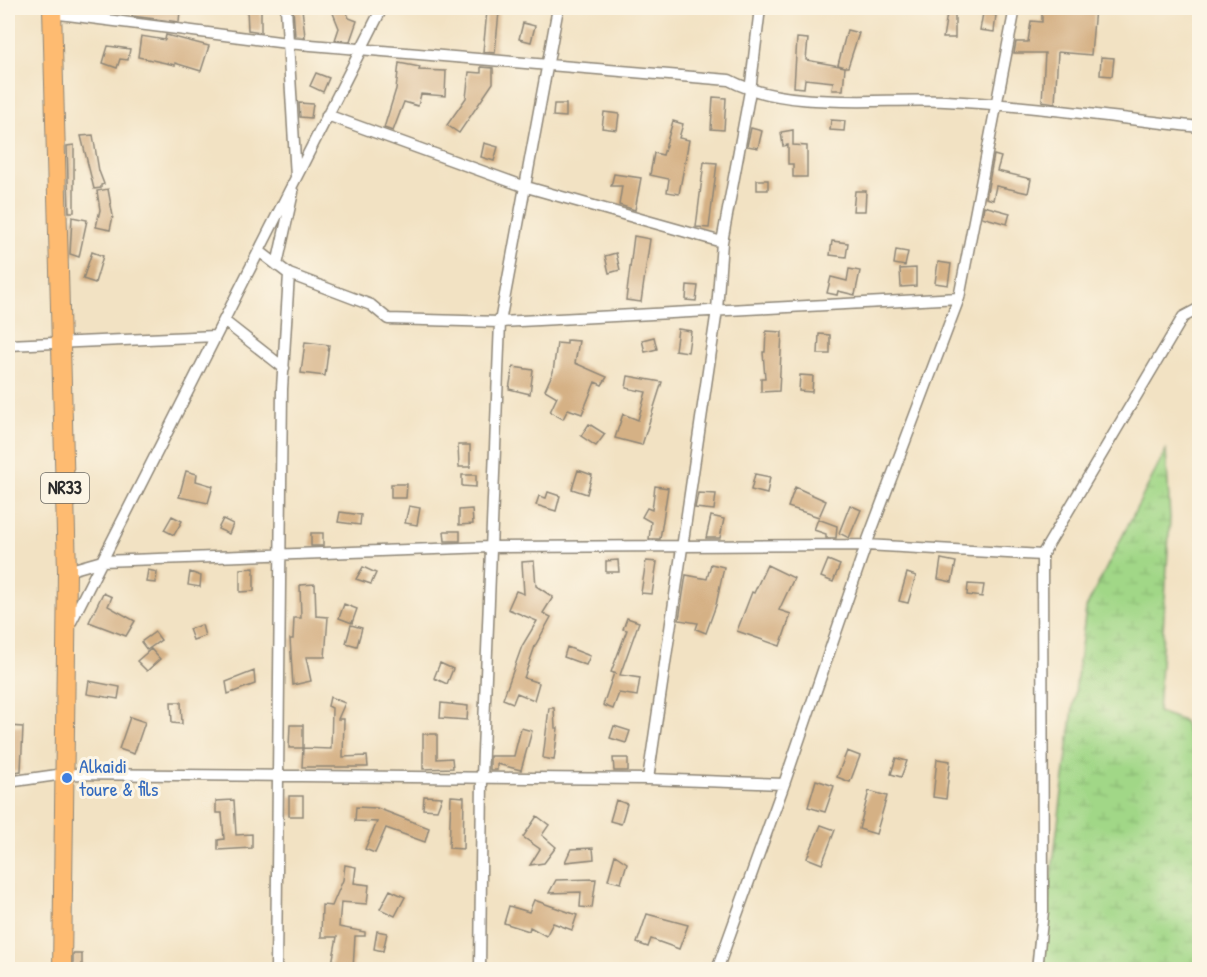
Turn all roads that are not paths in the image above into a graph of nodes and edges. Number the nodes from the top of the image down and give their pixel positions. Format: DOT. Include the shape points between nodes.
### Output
graph roads {
  1 [pos="286,8"];
  2 [pos="382,8"];
  3 [pos="558,8"];
  4 [pos="760,8"];
  5 [pos="1015,8"];
  6 [pos="52,10"];
  7 [pos="287,44"];
  8 [pos="360,50"];
  9 [pos="549,65"];
  10 [pos="750,91"];
  11 [pos="997,105"];
  12 [pos="327,115"];
  13 [pos="1200,127"];
  14 [pos="296,177"];
  15 [pos="523,186"];
  16 [pos="722,242"];
  17 [pos="259,251"];
  18 [pos="277,265"];
  19 [pos="289,274"];
  20 [pos="959,298"];
  21 [pos="1200,308"];
  22 [pos="717,310"];
  23 [pos="224,321"];
  24 [pos="500,322"];
  25 [pos="216,336"];
  26 [pos="61,342"];
  27 [pos="8,345"];
  28 [pos="284,368"];
  29 [pos="866,545"];
  30 [pos="491,547"];
  31 [pos="682,547"];
  32 [pos="281,554"];
  33 [pos="1042,555"];
  34 [pos="102,561"];
  35 [pos="67,571"];
  36 [pos="66,632"];
  37 [pos="64,774"];
  38 [pos="278,776"];
  39 [pos="482,777"];
  40 [pos="648,779"];
  41 [pos="8,782"];
  42 [pos="784,784"];
  43 [pos="62,969"];
  44 [pos="276,969"];
  45 [pos="480,969"];
  46 [pos="717,969"];
  47 [pos="1037,969"];
  1 -- 7 [label="street"];
  2 -- 8 [label="street"];
  3 -- 9 [label="street"];
  4 -- 10 [label="street"];
  5 -- 11 [label="street"];
  6 -- 7 [label="street"];
  6 -- 26 [label="main road, NR33"];
  7 -- 8 [label="street"];
  7 -- 14 [label="street"];
  8 -- 9 [label="street"];
  8 -- 12 [label="street"];
  9 -- 10 [label="street" via="729,80"];
  9 -- 15 [label="street"];
  10 -- 11 [label="street" via="841,102"];
  10 -- 16 [label="street"];
  11 -- 13 [label="street"];
  11 -- 20 [label="street"];
  12 -- 14 [label="street"];
  12 -- 15 [label="street"];
  14 -- 17 [label="street"];
  14 -- 18 [label="street"];
  15 -- 16 [label="street"];
  15 -- 24 [label="street"];
  16 -- 22 [label="street"];
  17 -- 18 [label="street"];
  17 -- 23 [label="street"];
  18 -- 19 [label="street"];
  19 -- 24 [label="street" via="371,305 388,319"];
  19 -- 28 [label="street"];
  20 -- 22 [label="street"];
  20 -- 29 [label="street"];
  21 -- 33 [label="street" via="1183,317"];
  22 -- 24 [label="street"];
  22 -- 31 [label="street"];
  23 -- 25 [label="street"];
  23 -- 28 [label="street"];
  24 -- 30 [label="street"];
  25 -- 26 [label="street"];
  25 -- 34 [label="street"];
  26 -- 27 [label="street"];
  26 -- 35 [label="main road, NR33"];
  28 -- 32 [label="street"];
  29 -- 31 [label="street"];
  29 -- 33 [label="street"];
  29 -- 42 [label="street"];
  30 -- 31 [label="street"];
  30 -- 32 [label="street"];
  30 -- 39 [label="street"];
  31 -- 40 [label="street"];
  32 -- 34 [label="street"];
  32 -- 38 [label="street"];
  33 -- 47 [label="street" via="1043,911"];
  34 -- 35 [label="street"];
  34 -- 36 [label="street"];
  35 -- 36 [label="main road, NR33"];
  36 -- 37 [label="main road, NR33"];
  37 -- 38 [label="street"];
  37 -- 41 [label="street"];
  37 -- 43 [label="main road, NR33"];
  38 -- 39 [label="street"];
  38 -- 44 [label="street"];
  39 -- 40 [label="street"];
  39 -- 45 [label="street"];
  40 -- 42 [label="street"];
  42 -- 46 [label="street"];
}
